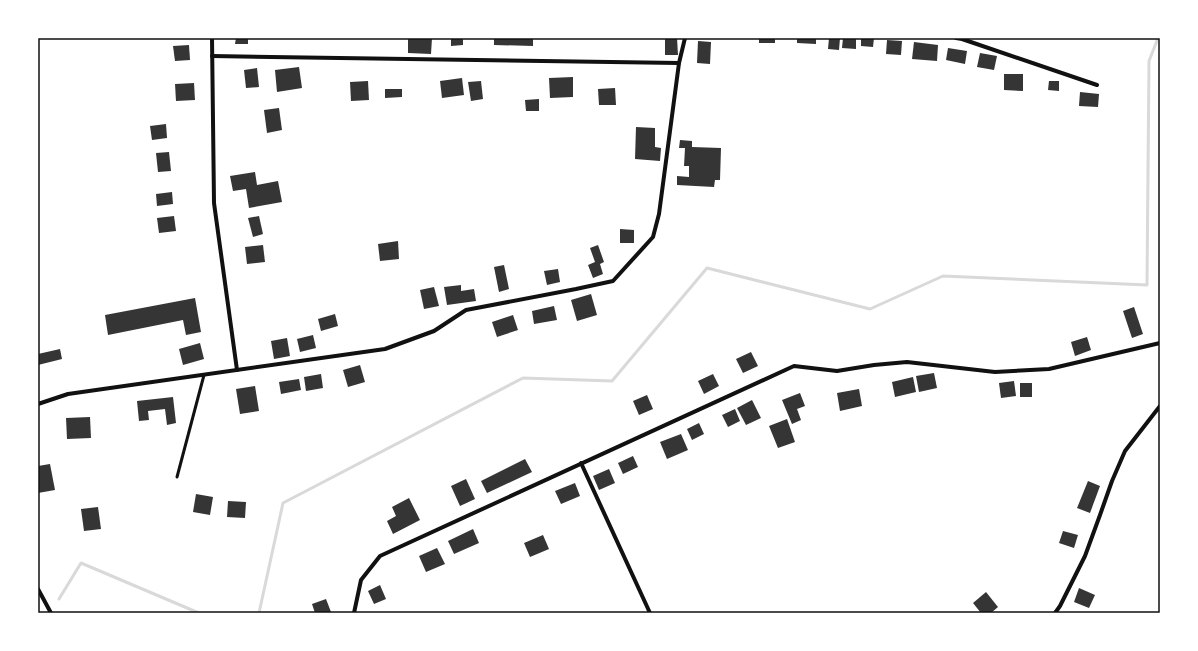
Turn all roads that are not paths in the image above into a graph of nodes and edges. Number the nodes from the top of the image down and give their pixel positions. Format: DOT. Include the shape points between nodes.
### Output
graph roads {
  1 [pos="212,38"];
  2 [pos="685,38"];
  3 [pos="956,38"];
  4 [pos="212,56"];
  5 [pos="679,63"];
  6 [pos="1097,85"];
  7 [pos="1160,343"];
  8 [pos="237,370"];
  9 [pos="204,375"];
  10 [pos="38,404"];
  11 [pos="1160,406"];
  12 [pos="581,463"];
  13 [pos="177,477"];
  14 [pos="38,589"];
  15 [pos="51,613"];
  16 [pos="354,613"];
  17 [pos="650,613"];
  18 [pos="1055,613"];
  1 -- 4 [label="street"];
  2 -- 5 [label="street"];
  3 -- 6 [label="street"];
  4 -- 5 [label="street"];
  4 -- 8 [label="street" via="214,203"];
  5 -- 8 [label="street" via="659,214 652,237 613,281 466,310 434,331 385,349"];
  7 -- 12 [label="street" via="1049,369 995,372 907,362 837,371 794,366"];
  8 -- 9 [label="street"];
  9 -- 10 [label="street" via="68,394"];
  9 -- 13 [label="lane"];
  11 -- 18 [label="street" via="1125,451 1085,556"];
  12 -- 16 [label="street" via="380,556 361,580"];
  12 -- 17 [label="street"];
  14 -- 15 [label="street"];
}
